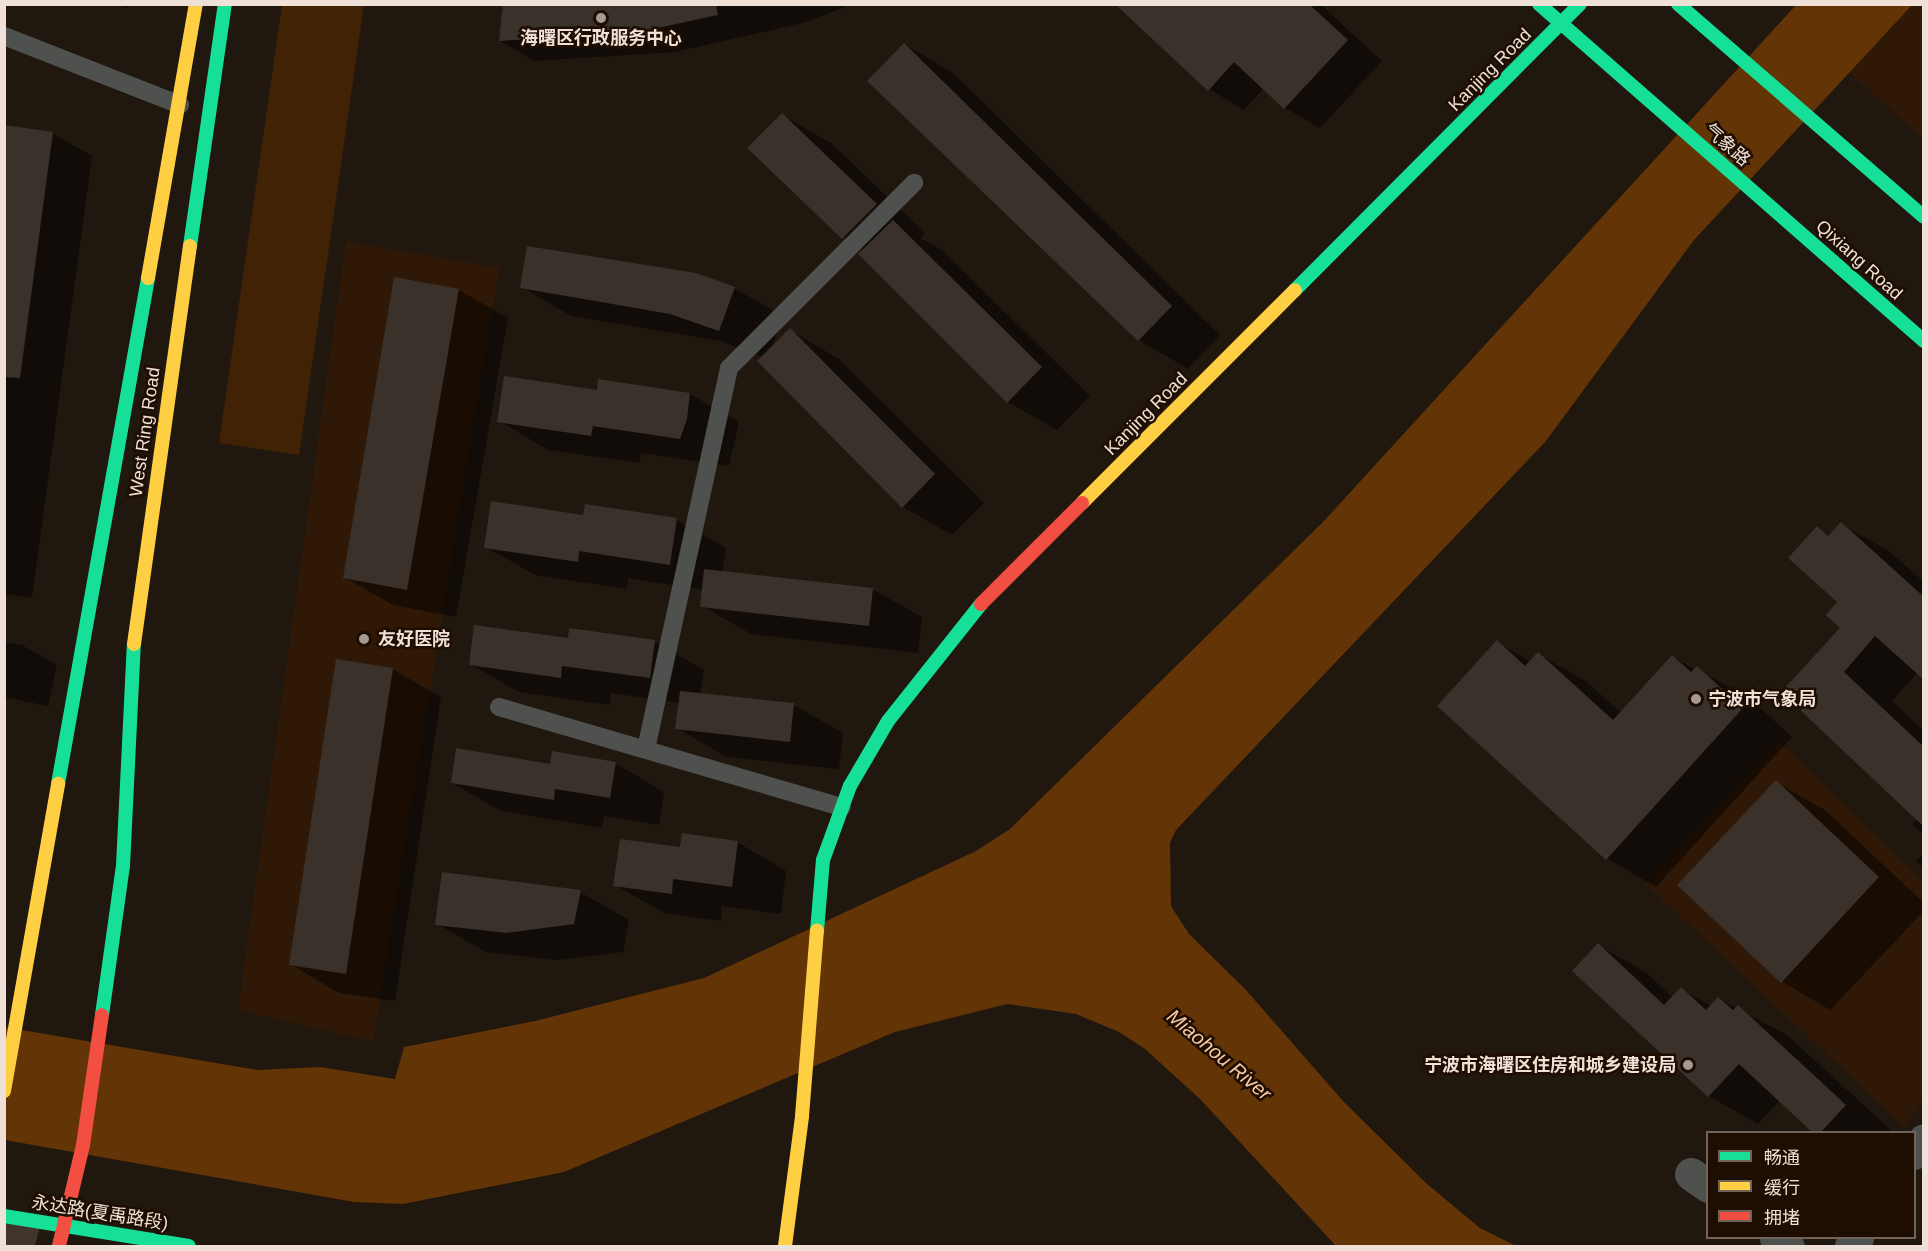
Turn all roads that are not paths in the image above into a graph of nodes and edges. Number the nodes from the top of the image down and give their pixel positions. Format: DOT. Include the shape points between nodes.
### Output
graph roads {
  1 [pos="196,4"];
  2 [pos="225,4"];
  3 [pos="1539,4"];
  4 [pos="1580,4"];
  5 [pos="1678,4"];
  6 [pos="1561,24"];
  7 [pos="4,36"];
  8 [pos="180,105"];
  9 [pos="914,183"];
  10 [pos="1923,217"];
  11 [pos="1797,229"];
  12 [pos="1923,341"];
  13 [pos="499,707"];
  14 [pos="646,749"];
  15 [pos="843,807"];
  16 [pos="4,1091"];
  17 [pos="4,1216"];
  18 [pos="63,1223"];
  19 [pos="59,1246"];
  20 [pos="189,1246"];
  21 [pos="785,1246"];
  1 -- 8 [label="main road, West Ring Road"];
  2 -- 18 [label="main road, West Ring Road" via="134,636 123,866 83,1145"];
  3 -- 6 [label="main road"];
  4 -- 6 [label="main road, Kanjing Road"];
  5 -- 10 [label="main road"];
  6 -- 11 [label="main road, 气象路"];
  6 -- 15 [label="main road, Kanjing Road" via="982,603 888,721"];
  7 -- 8 [label="lane"];
  8 -- 16 [label="main road, West Ring Road"];
  9 -- 14 [label="lane" via="729,368"];
  11 -- 12 [label="main road, Qixiang Road"];
  13 -- 14 [label="lane"];
  14 -- 15 [label="lane"];
  15 -- 21 [label="main road, Kanjing Road" via="823,860 802,1116"];
  17 -- 18 [label="main road, 永达路(夏禹路段)"];
  18 -- 19 [label="main road"];
  18 -- 20 [label="main road, 永达路(夏禹路段)"];
}
